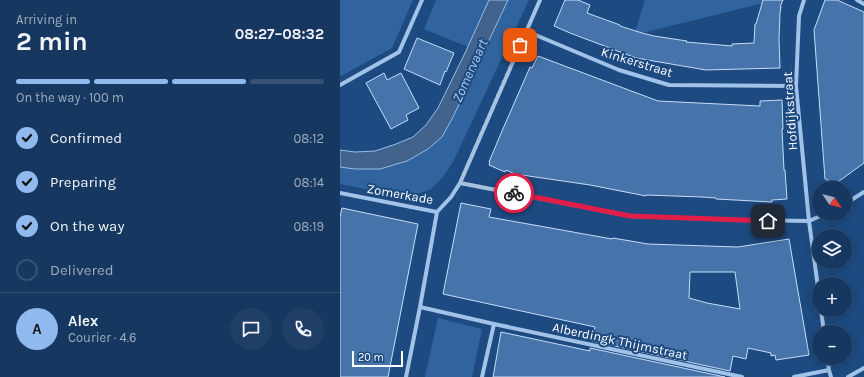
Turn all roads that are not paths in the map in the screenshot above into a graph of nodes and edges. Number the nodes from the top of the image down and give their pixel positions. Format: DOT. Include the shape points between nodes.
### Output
graph roads {
  1 [pos="422,0"];
  2 [pos="540,0"];
  3 [pos="804,0"];
  4 [pos="857,0"];
  5 [pos="864,4"];
  6 [pos="526,31"];
  7 [pos="340,85"];
  8 [pos="796,86"];
  9 [pos="460,183"];
  10 [pos="864,192"];
  11 [pos="340,193"];
  12 [pos="852,200"];
  13 [pos="437,212"];
  14 [pos="810,221"];
  15 [pos="817,277"];
  16 [pos="420,307"];
  17 [pos="494,324"];
  18 [pos="828,365"];
  19 [pos="864,368"];
  20 [pos="829,370"];
  21 [pos="406,377"];
  22 [pos="482,377"];
  23 [pos="742,377"];
  24 [pos="794,377"];
  25 [pos="831,377"];
  26 [pos="848,377"];
  1 -- 7 [label="street" via="400,52"];
  2 -- 6 [label="street, Zomerkade"];
  3 -- 8 [label="street, Hofdijkstraat" via="799,16"];
  4 -- 5 [label="street"];
  6 -- 8 [label="street, Kinkerstraat" via="619,70 669,85"];
  6 -- 9 [label="street, Zomerkade"];
  8 -- 14 [label="street, Hofdijkstraat"];
  9 -- 13 [label="street, Zomerkade"];
  9 -- 14 [label="street" via="630,216"];
  10 -- 12 [label="street"];
  11 -- 13 [label="street, Zomerkade"];
  13 -- 16 [label="street"];
  14 -- 15 [label="street, Hofdijkstraat"];
  16 -- 17 [label="street, Alberdingk Thijmstraat"];
  16 -- 21 [label="street"];
  17 -- 22 [label="street"];
  17 -- 23 [label="street, Alberdingk Thijmstraat"];
  18 -- 20 [label="street"];
  19 -- 26 [label="street"];
  20 -- 24 [label="street"];
  20 -- 25 [label="street"];
}
